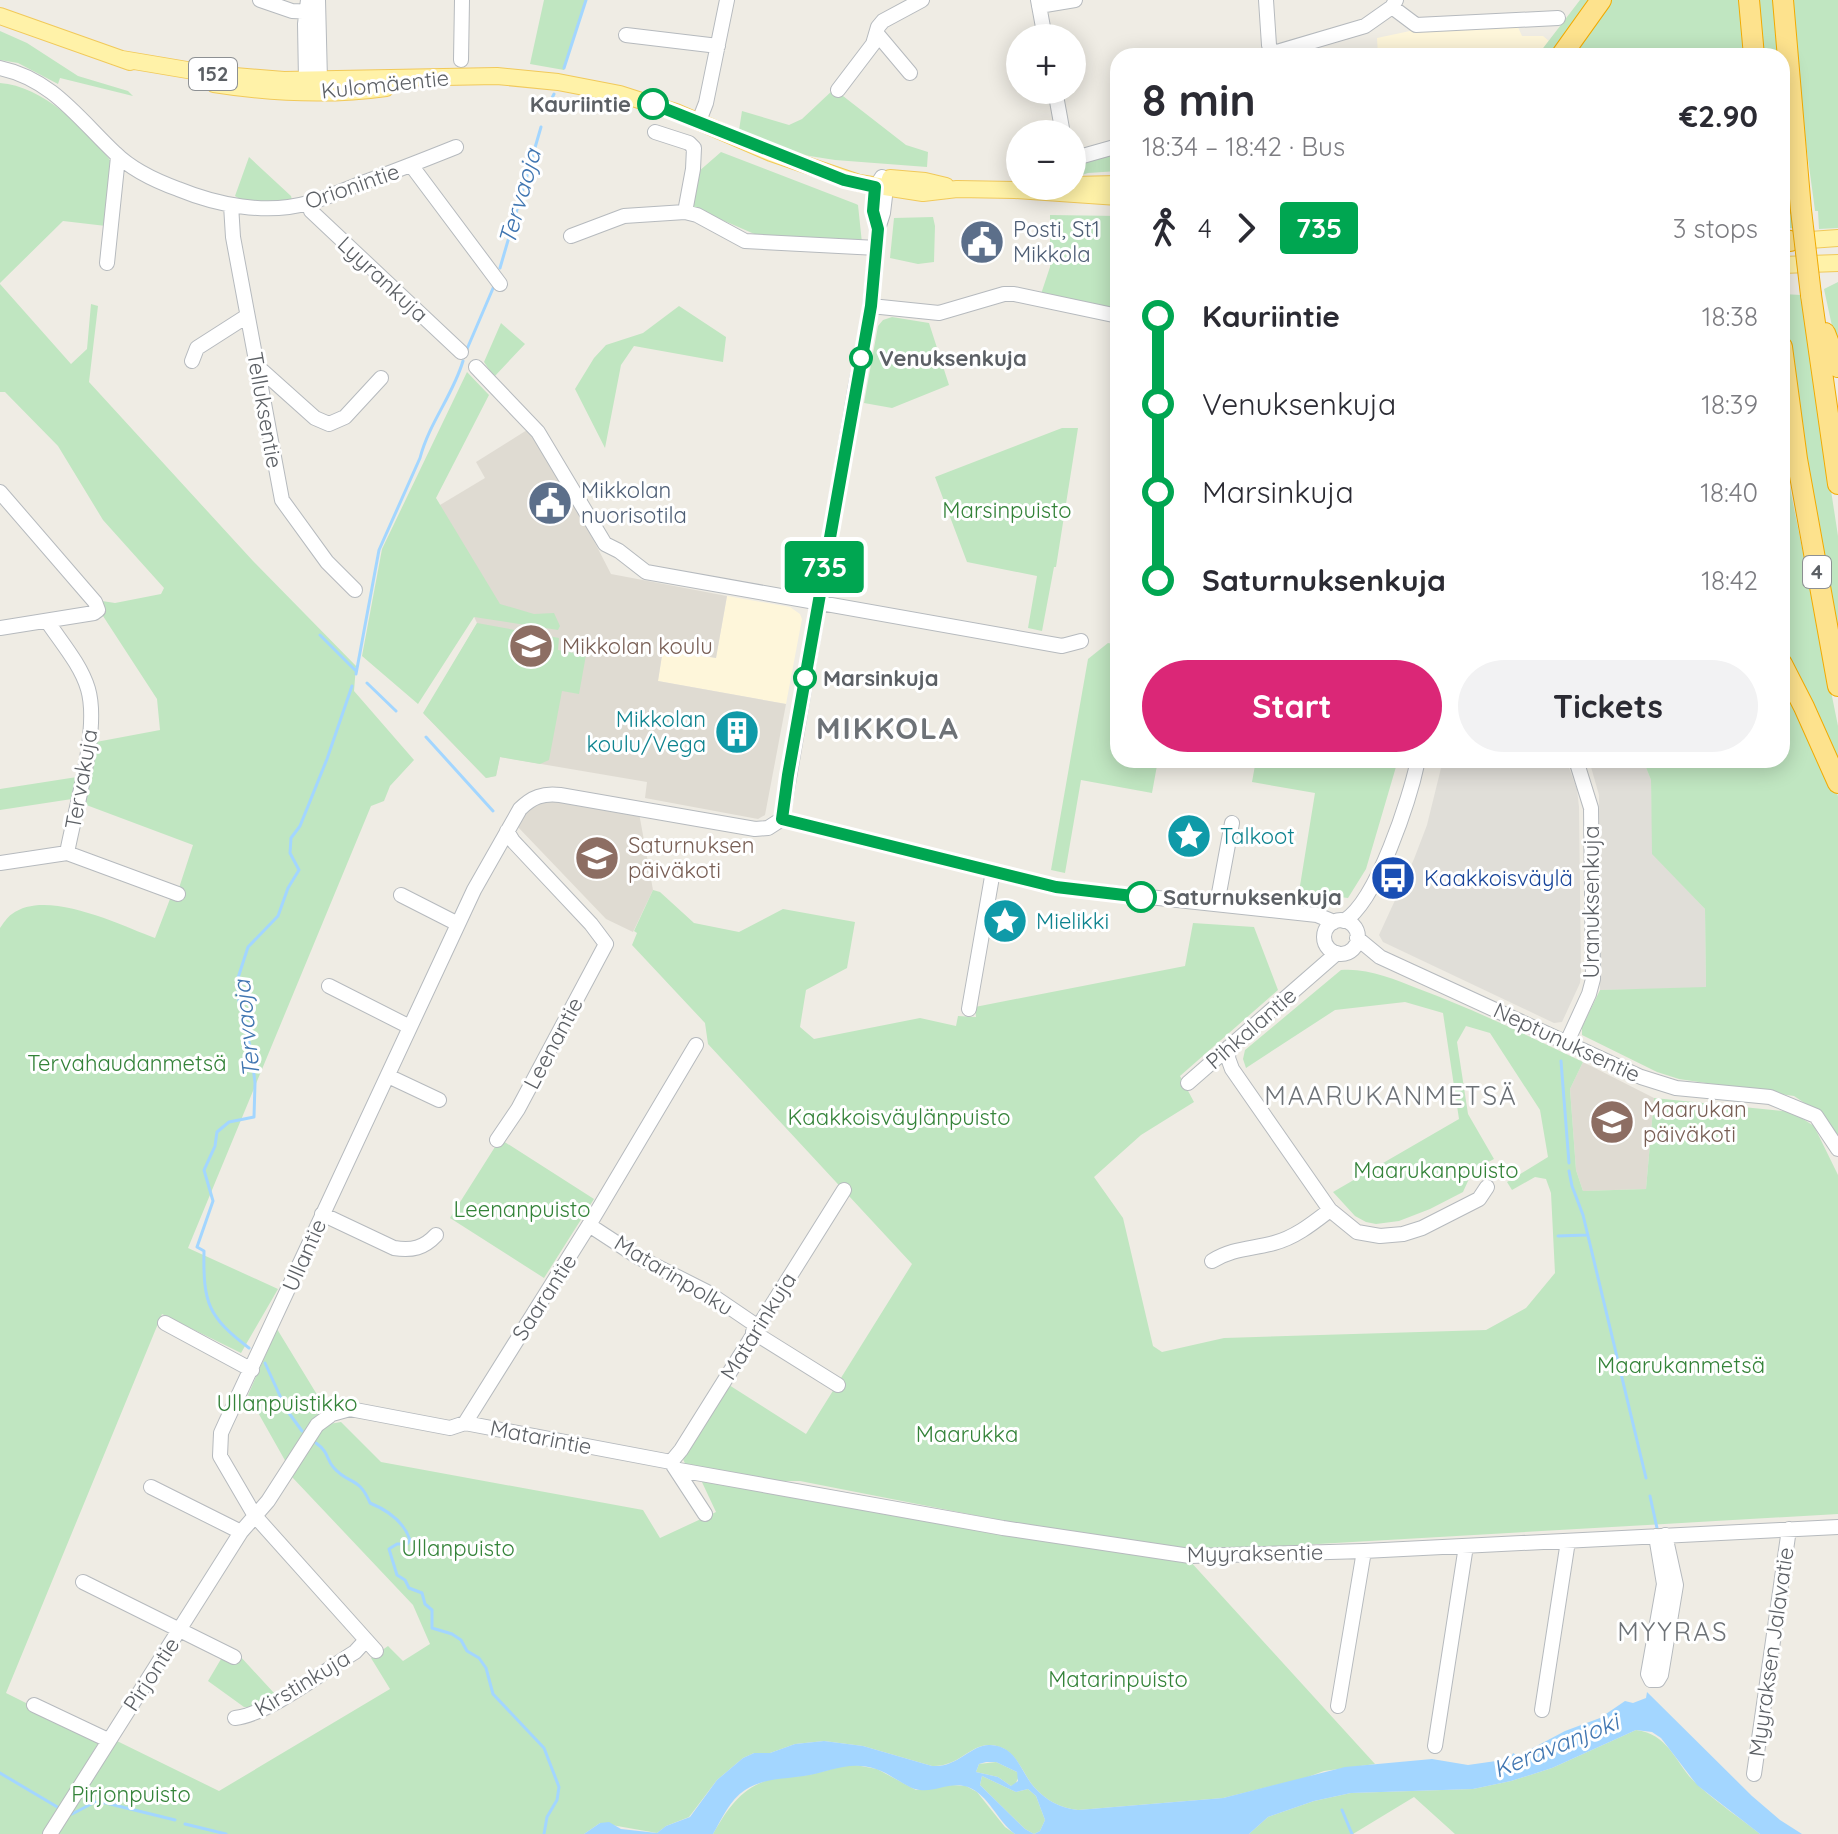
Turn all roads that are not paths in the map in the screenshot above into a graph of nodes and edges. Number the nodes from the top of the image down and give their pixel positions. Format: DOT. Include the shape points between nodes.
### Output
graph roads {
  1 [pos="260,0"];
  2 [pos="462,0"];
  3 [pos="727,0"];
  4 [pos="922,0"];
  5 [pos="1075,0"];
  6 [pos="1266,0"];
  7 [pos="1601,0"];
  8 [pos="1749,0"];
  9 [pos="1783,0"];
  10 [pos="1039,3"];
  11 [pos="1394,4"];
  12 [pos="313,6"];
  13 [pos="0,7"];
  14 [pos="0,16"];
  15 [pos="1558,18"];
  16 [pos="1043,24"];
  17 [pos="626,35"];
  18 [pos="878,35"];
  19 [pos="69,39"];
  20 [pos="718,46"];
  21 [pos="1269,48"];
  22 [pos="1289,48"];
  23 [pos="1567,48"];
  24 [pos="1753,48"];
  25 [pos="1787,48"];
  26 [pos="0,68"];
  27 [pos="460,68"];
  28 [pos="910,73"];
  29 [pos="1790,82"];
  30 [pos="313,84"];
  31 [pos="838,90"];
  32 [pos="699,121"];
  33 [pos="655,132"];
  34 [pos="456,147"];
  35 [pos="1110,148"];
  36 [pos="1086,155"];
  37 [pos="118,157"];
  38 [pos="411,165"];
  39 [pos="881,184"];
  40 [pos="1110,184"];
  41 [pos="1086,185"];
  42 [pos="1006,188"];
  43 [pos="1086,194"];
  44 [pos="1110,196"];
  45 [pos="309,203"];
  46 [pos="231,205"];
  47 [pos="685,212"];
  48 [pos="571,236"];
  49 [pos="1838,238"];
  50 [pos="1790,241"];
  51 [pos="877,248"];
  52 [pos="107,263"];
  53 [pos="1838,263"];
  54 [pos="1790,265"];
  55 [pos="500,284"];
  56 [pos="1811,295"];
  57 [pos="871,306"];
  58 [pos="1110,314"];
  59 [pos="247,316"];
  60 [pos="461,352"];
  61 [pos="192,361"];
  62 [pos="258,367"];
  63 [pos="476,367"];
  64 [pos="1838,367"];
  65 [pos="381,378"];
  66 [pos="1790,407"];
  67 [pos="1838,484"];
  68 [pos="0,492"];
  69 [pos="355,590"];
  70 [pos="818,603"];
  71 [pos="47,621"];
  72 [pos="0,628"];
  73 [pos="1081,641"];
  74 [pos="1790,680"];
  75 [pos="1838,686"];
  76 [pos="1416,768"];
  77 [pos="1578,768"];
  78 [pos="1838,783"];
  79 [pos="782,819"];
  80 [pos="1232,823"];
  81 [pos="507,831"];
  82 [pos="67,853"];
  83 [pos="0,863"];
  84 [pos="993,871"];
  85 [pos="178,894"];
  86 [pos="401,895"];
  87 [pos="1217,904"];
  88 [pos="1293,914"];
  89 [pos="458,924"];
  90 [pos="1348,928"];
  91 [pos="1333,946"];
  92 [pos="1380,957"];
  93 [pos="329,986"];
  94 [pos="969,1009"];
  95 [pos="410,1027"];
  96 [pos="1567,1042"];
  97 [pos="696,1045"];
  98 [pos="1229,1047"];
  99 [pos="388,1076"];
  100 [pos="1188,1083"];
  101 [pos="439,1100"];
  102 [pos="497,1140"];
  103 [pos="1838,1149"];
  104 [pos="1487,1187"];
  105 [pos="844,1190"];
  106 [pos="1330,1210"];
  107 [pos="322,1214"];
  108 [pos="589,1225"];
  109 [pos="436,1235"];
  110 [pos="1212,1261"];
  111 [pos="165,1323"];
  112 [pos="755,1329"];
  113 [pos="252,1370"];
  114 [pos="838,1385"];
  115 [pos="350,1409"];
  116 [pos="465,1423"];
  117 [pos="675,1466"];
  118 [pos="151,1487"];
  119 [pos="705,1514"];
  120 [pos="255,1516"];
  121 [pos="1838,1527"];
  122 [pos="1789,1529"];
  123 [pos="241,1532"];
  124 [pos="1660,1535"];
  125 [pos="1568,1541"];
  126 [pos="1466,1546"];
  127 [pos="1364,1551"];
  128 [pos="83,1582"];
  129 [pos="180,1629"];
  130 [pos="371,1645"];
  131 [pos="234,1657"];
  132 [pos="34,1705"];
  133 [pos="1338,1706"];
  134 [pos="1542,1710"];
  135 [pos="235,1718"];
  136 [pos="108,1740"];
  137 [pos="1435,1746"];
  138 [pos="1754,1774"];
  139 [pos="50,1834"];
  1 -- 12 [label="street"];
  2 -- 27 [label="street"];
  3 -- 20 [label="street"];
  4 -- 18 [label="street" via="883,21"];
  5 -- 10 [label="street"];
  6 -- 21 [label="street"];
  7 -- 23 [label="highway"];
  8 -- 24 [label="highway"];
  9 -- 25 [label="highway, bridge"];
  10 -- 16 [label="street"];
  11 -- 15 [label="street" via="1416,25"];
  11 -- 22 [label="street" via="1365,26"];
  12 -- 30 [label="street"];
  13 -- 19 [label="main road, Kulomäentie / 152"];
  14 -- 19 [label="main road, Kulomäentie / 152"];
  17 -- 20 [label="street"];
  18 -- 28 [label="street"];
  18 -- 31 [label="street"];
  19 -- 30 [label="main road, Kulomäentie / 152" via="122,59"];
  20 -- 32 [label="street"];
  26 -- 37 [label="street, Orionintie" via="35,80 58,96"];
  27 -- 30 [label="main road, Kulomäentie / 152"];
  27 -- 32 [label="main road, Kulomäentie / 152" via="620,94"];
  29 -- 56 [label="highway, bridge"];
  32 -- 39 [label="main road, Kulomäentie / 152" via="844,180"];
  33 -- 47 [label="street" via="694,148"];
  34 -- 38 [label="street, Orionintie"];
  35 -- 36 [label="street"];
  37 -- 46 [label="street, Orionintie" via="170,186"];
  37 -- 52 [label="street"];
  38 -- 45 [label="street, Orionintie"];
  38 -- 55 [label="street"];
  39 -- 42 [label="main road, Kulomäentie / 152" via="923,193"];
  39 -- 51 [label="street" via="873,211"];
  40 -- 41 [label="main road"];
  43 -- 44 [label="main road, Kulomäentie / 152"];
  45 -- 46 [label="street, Orionintie" via="273,208"];
  45 -- 60 [label="street, Lyyrankuja" via="311,211"];
  46 -- 59 [label="street, Telluksentie"];
  47 -- 48 [label="street" via="624,216"];
  47 -- 51 [label="street" via="745,241"];
  49 -- 50 [label="main road"];
  51 -- 57 [label="street"];
  53 -- 54 [label="main road"];
  56 -- 64 [label="highway"];
  56 -- 67 [label="highway"];
  57 -- 58 [label="street" via="939,313 1014,294"];
  57 -- 70 [label="street"];
  59 -- 61 [label="street" via="197,348"];
  59 -- 62 [label="street, Telluksentie"];
  62 -- 65 [label="street" via="315,418 329,424 345,417"];
  62 -- 69 [label="street, Telluksentie" via="282,500 327,562"];
  63 -- 70 [label="street" via="538,432 605,544 631,562 651,574"];
  66 -- 75 [label="highway, 4"];
  68 -- 71 [label="street" via="98,610"];
  70 -- 73 [label="street" via="1062,646"];
  70 -- 79 [label="street"];
  71 -- 72 [label="street"];
  71 -- 82 [label="street, Tervakuja" via="83,676 92,707"];
  74 -- 78 [label="highway"];
  76 -- 90 [label="street" via="1368,896"];
  77 -- 96 [label="street, Uranuksenkuja" via="1591,808 1593,979"];
  79 -- 81 [label="street" via="755,829 549,793 527,802"];
  79 -- 84 [label="street"];
  80 -- 87 [label="street"];
  81 -- 89 [label="street, Ullantie"];
  81 -- 102 [label="street, Leenantie" via="606,944"];
  82 -- 83 [label="street"];
  82 -- 85 [label="street"];
  84 -- 87 [label="street" via="1056,887"];
  84 -- 94 [label="street"];
  86 -- 89 [label="street"];
  87 -- 88 [label="street"];
  88 -- 90 [label="street" via="1317,915"];
  88 -- 91 [label="street" via="1313,924"];
  89 -- 95 [label="street, Ullantie"];
  90 -- 91 [label="street" via="1327,927"];
  90 -- 91 [label="street" via="1354,947"];
  90 -- 92 [label="street, Neptunuksentie"];
  91 -- 92 [label="street, Neptunuksentie"];
  91 -- 98 [label="street, Pihkalantie" via="1313,973"];
  92 -- 96 [label="street, Neptunuksentie"];
  93 -- 95 [label="street"];
  95 -- 99 [label="street, Ullantie"];
  96 -- 103 [label="street, Neptunuksentie" via="1676,1088 1770,1097 1816,1116"];
  97 -- 108 [label="street, Saarantie"];
  98 -- 100 [label="street, Pihkalantie"];
  98 -- 106 [label="street" via="1232,1069"];
  99 -- 101 [label="street"];
  99 -- 107 [label="street, Ullantie"];
  104 -- 106 [label="street" via="1479,1199 1403,1234 1357,1232"];
  105 -- 112 [label="street, Matarinkuja"];
  106 -- 110 [label="street" via="1277,1243 1227,1252"];
  107 -- 109 [label="street" via="394,1248 428,1244"];
  107 -- 113 [label="street, Ullantie"];
  108 -- 112 [label="street, Matarinpolku" via="707,1292"];
  108 -- 116 [label="street, Saarantie"];
  111 -- 113 [label="street"];
  112 -- 114 [label="street, Matarinpolku"];
  112 -- 117 [label="street, Matarinkuja"];
  113 -- 120 [label="street, Ullantie" via="219,1442 220,1456"];
  115 -- 116 [label="street, Matarintie" via="450,1428"];
  115 -- 120 [label="street, Pirjontie" via="317,1425"];
  116 -- 117 [label="street, Matarintie"];
  117 -- 119 [label="street"];
  117 -- 127 [label="street, Myyraksentie" via="1003,1528 1190,1556"];
  118 -- 123 [label="street"];
  120 -- 123 [label="street, Pirjontie"];
  120 -- 130 [label="street, Ullantie"];
  121 -- 122 [label="street, Myyraksentie"];
  122 -- 124 [label="street, Myyraksentie"];
  122 -- 138 [label="street, Myyraksen Jalavatie"];
  123 -- 129 [label="street, Pirjontie"];
  124 -- 124 [label="street" via="1664,1584 1651,1680 1661,1675 1676,1585"];
  124 -- 125 [label="street, Myyraksentie"];
  125 -- 126 [label="street, Myyraksentie"];
  125 -- 134 [label="street"];
  126 -- 127 [label="street, Myyraksentie"];
  126 -- 137 [label="street"];
  127 -- 133 [label="street"];
  128 -- 129 [label="street"];
  129 -- 131 [label="street"];
  129 -- 136 [label="street, Pirjontie"];
  130 -- 135 [label="street, Kirstinkuja" via="250,1716"];
  132 -- 136 [label="street"];
  136 -- 139 [label="street, Pirjontie"];
}
